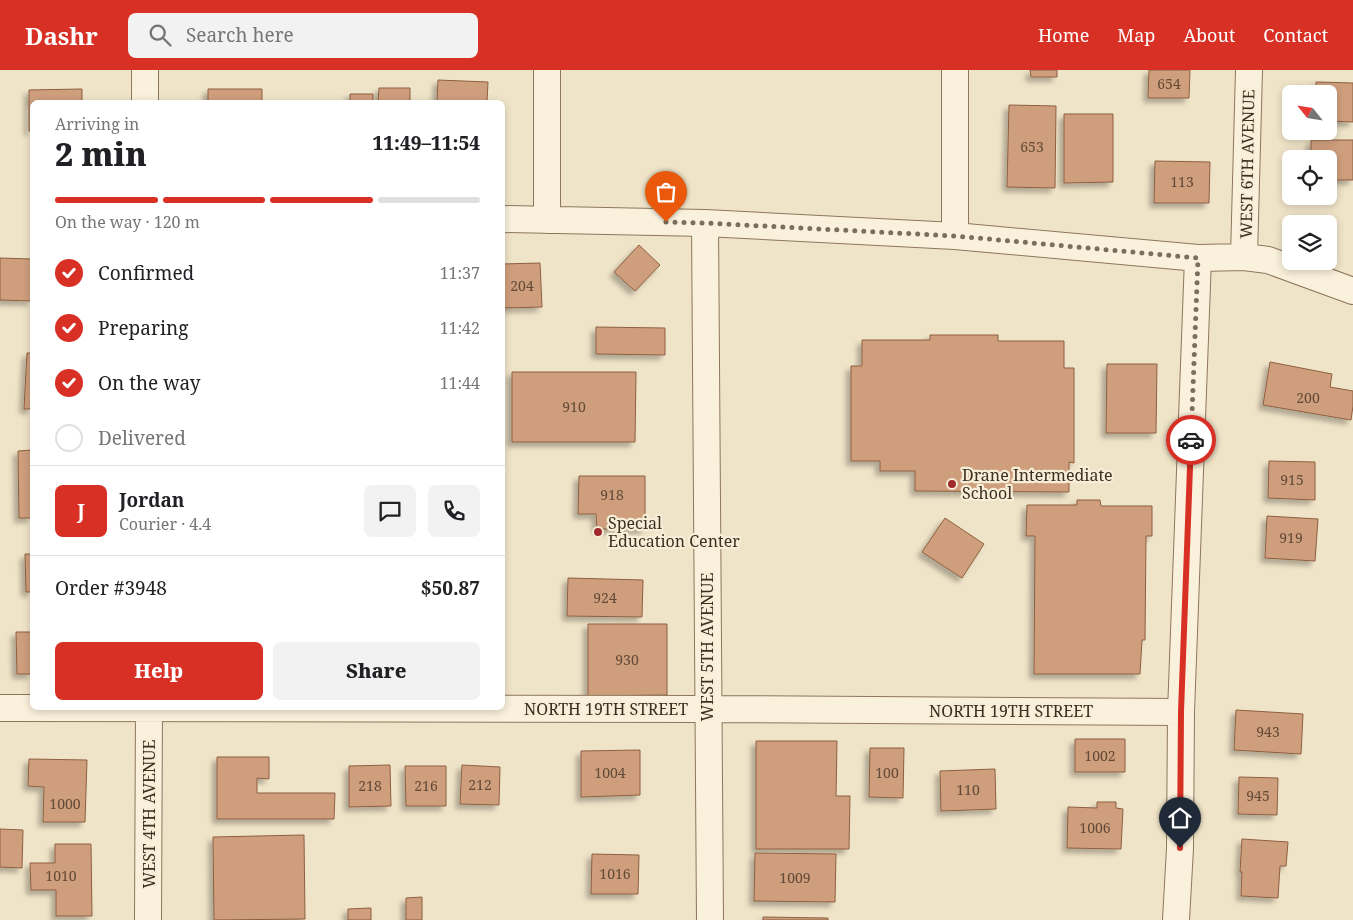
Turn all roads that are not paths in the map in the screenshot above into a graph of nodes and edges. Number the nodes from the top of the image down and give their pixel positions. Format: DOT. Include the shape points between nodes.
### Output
graph roads {
  1 [pos="145,70"];
  2 [pos="547,70"];
  3 [pos="955,70"];
  4 [pos="1249,70"];
  5 [pos="145,100"];
  6 [pos="505,219"];
  7 [pos="547,220"];
  8 [pos="705,223"];
  9 [pos="955,236"];
  10 [pos="1244,257"];
  11 [pos="1198,258"];
  12 [pos="1353,291"];
  13 [pos="0,708"];
  14 [pos="30,708"];
  15 [pos="505,709"];
  16 [pos="708,709"];
  17 [pos="149,710"];
  18 [pos="1181,712"];
  19 [pos="148,920"];
  20 [pos="710,920"];
  21 [pos="1176,920"];
  1 -- 5 [label="street"];
  2 -- 7 [label="street"];
  3 -- 9 [label="street"];
  4 -- 10 [label="street, WEST 6TH AVENUE"];
  6 -- 7 [label="street"];
  7 -- 8 [label="street"];
  8 -- 9 [label="street"];
  8 -- 16 [label="street, WEST 5TH AVENUE"];
  9 -- 11 [label="street"];
  10 -- 11 [label="street"];
  10 -- 12 [label="street" via="1268,260"];
  11 -- 18 [label="street"];
  13 -- 14 [label="street, NORTH 19TH STREET"];
  15 -- 16 [label="street, NORTH 19TH STREET"];
  16 -- 18 [label="street, NORTH 19TH STREET"];
  16 -- 20 [label="street, WEST 5TH AVENUE"];
  17 -- 19 [label="street, WEST 4TH AVENUE"];
  18 -- 21 [label="street"];
}
